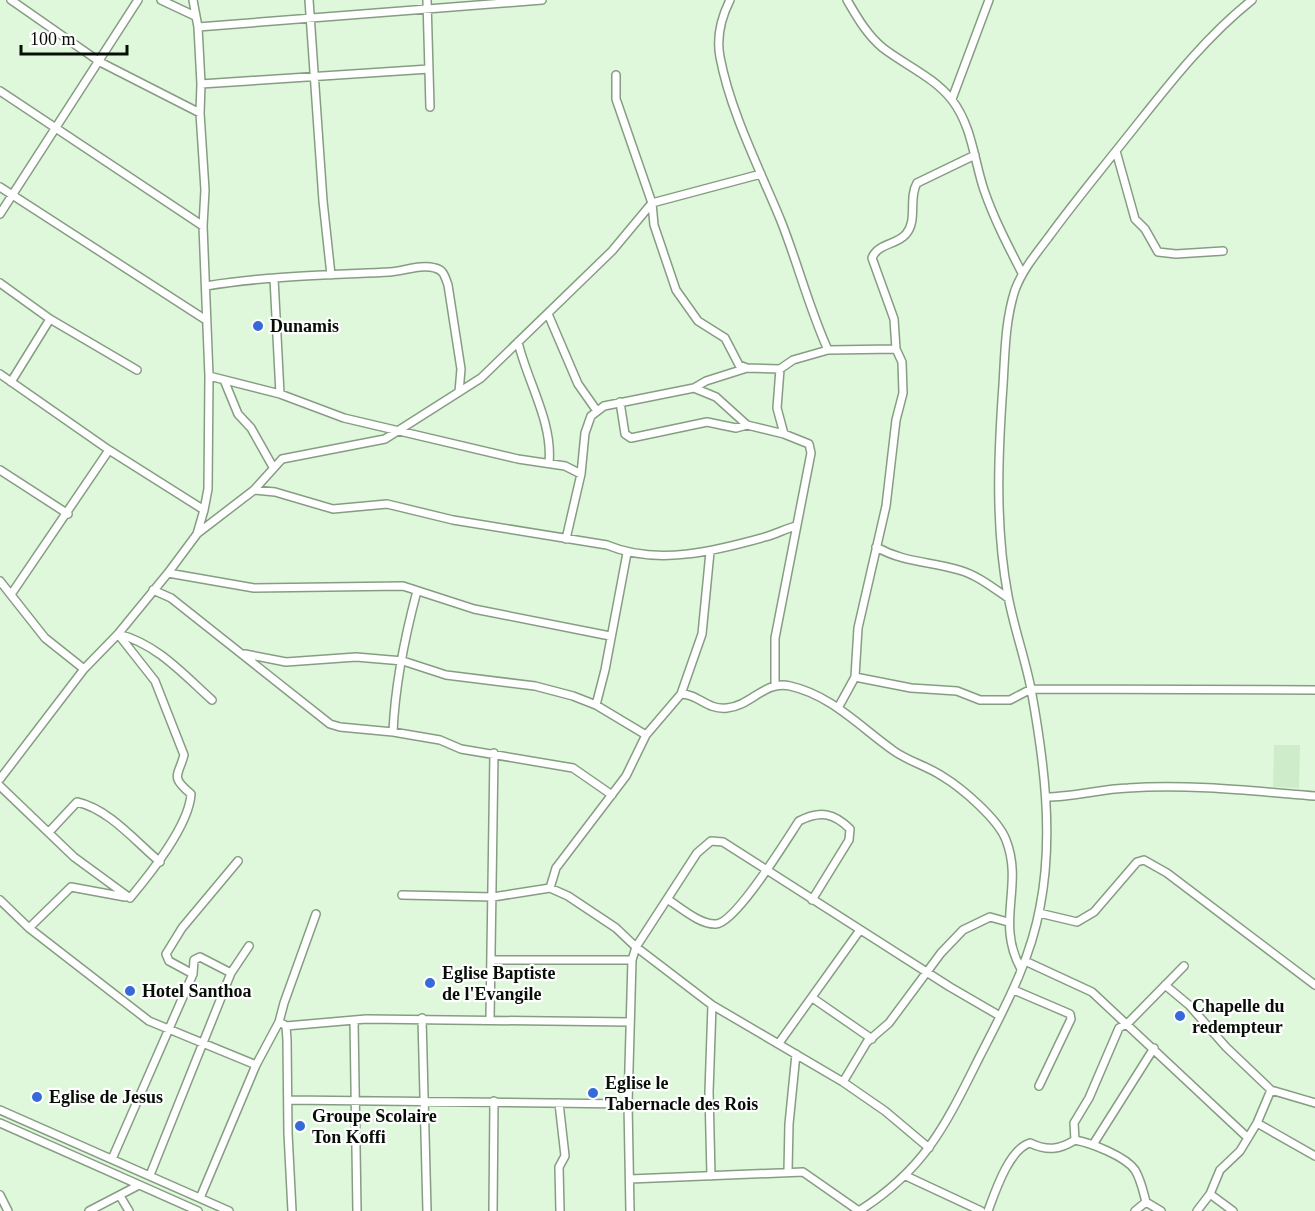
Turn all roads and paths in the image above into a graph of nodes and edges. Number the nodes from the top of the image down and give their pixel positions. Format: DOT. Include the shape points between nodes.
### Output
graph roads {
  1 [pos="11,0"];
  2 [pos="138,0"];
  3 [pos="161,0"];
  4 [pos="193,0"];
  5 [pos="309,0"];
  6 [pos="542,0"];
  7 [pos="730,0"];
  8 [pos="847,0"];
  9 [pos="989,0"];
  10 [pos="1252,0"];
  11 [pos="428,4"];
  12 [pos="195,16"];
  13 [pos="310,18"];
  14 [pos="198,27"];
  15 [pos="100,62"];
  16 [pos="429,69"];
  17 [pos="616,75"];
  18 [pos="314,78"];
  19 [pos="201,84"];
  20 [pos="0,91"];
  21 [pos="952,99"];
  22 [pos="430,107"];
  23 [pos="200,112"];
  24 [pos="57,128"];
  25 [pos="1116,151"];
  26 [pos="975,155"];
  27 [pos="761,174"];
  28 [pos="0,187"];
  29 [pos="12,195"];
  30 [pos="652,203"];
  31 [pos="0,214"];
  32 [pos="203,226"];
  33 [pos="1223,251"];
  34 [pos="1022,273"];
  35 [pos="331,275"];
  36 [pos="274,278"];
  37 [pos="0,283"];
  38 [pos="206,286"];
  39 [pos="548,314"];
  40 [pos="50,319"];
  41 [pos="206,320"];
  42 [pos="518,342"];
  43 [pos="896,349"];
  44 [pos="828,350"];
  45 [pos="747,368"];
  46 [pos="780,369"];
  47 [pos="137,370"];
  48 [pos="0,374"];
  49 [pos="209,376"];
  50 [pos="224,380"];
  51 [pos="11,381"];
  52 [pos="694,388"];
  53 [pos="459,392"];
  54 [pos="280,394"];
  55 [pos="620,402"];
  56 [pos="597,411"];
  57 [pos="747,425"];
  58 [pos="399,432"];
  59 [pos="784,434"];
  60 [pos="109,450"];
  61 [pos="549,463"];
  62 [pos="273,467"];
  63 [pos="0,470"];
  64 [pos="581,474"];
  65 [pos="254,490"];
  66 [pos="204,510"];
  67 [pos="68,514"];
  68 [pos="796,526"];
  69 [pos="197,534"];
  70 [pos="566,538"];
  71 [pos="876,548"];
  72 [pos="710,552"];
  73 [pos="627,554"];
  74 [pos="168,573"];
  75 [pos="1,583"];
  76 [pos="153,590"];
  77 [pos="417,591"];
  78 [pos="12,593"];
  79 [pos="1008,598"];
  80 [pos="118,634"];
  81 [pos="610,636"];
  82 [pos="243,653"];
  83 [pos="403,661"];
  84 [pos="84,669"];
  85 [pos="855,677"];
  86 [pos="775,685"];
  87 [pos="1031,689"];
  88 [pos="1315,690"];
  89 [pos="681,694"];
  90 [pos="212,700"];
  91 [pos="596,705"];
  92 [pos="838,708"];
  93 [pos="393,732"];
  94 [pos="646,735"];
  95 [pos="494,753"];
  96 [pos="0,779"];
  97 [pos="0,786"];
  98 [pos="612,795"];
  99 [pos="1315,796"];
  100 [pos="1046,797"];
  101 [pos="49,832"];
  102 [pos="238,861"];
  103 [pos="160,862"];
  104 [pos="766,872"];
  105 [pos="550,888"];
  106 [pos="402,895"];
  107 [pos="493,897"];
  108 [pos="130,898"];
  109 [pos="667,899"];
  110 [pos="0,900"];
  111 [pos="812,900"];
  112 [pos="1039,913"];
  113 [pos="316,914"];
  114 [pos="1008,922"];
  115 [pos="29,928"];
  116 [pos="860,930"];
  117 [pos="249,946"];
  118 [pos="636,947"];
  119 [pos="492,960"];
  120 [pos="632,960"];
  121 [pos="1026,961"];
  122 [pos="1184,966"];
  123 [pos="1021,969"];
  124 [pos="927,972"];
  125 [pos="231,973"];
  126 [pos="193,974"];
  127 [pos="1165,985"];
  128 [pos="1315,985"];
  129 [pos="1014,990"];
  130 [pos="814,999"];
  131 [pos="712,1005"];
  132 [pos="1000,1016"];
  133 [pos="423,1018"];
  134 [pos="490,1019"];
  135 [pos="354,1021"];
  136 [pos="630,1022"];
  137 [pos="1128,1023"];
  138 [pos="283,1024"];
  139 [pos="168,1030"];
  140 [pos="872,1039"];
  141 [pos="204,1043"];
  142 [pos="779,1043"];
  143 [pos="1154,1048"];
  144 [pos="796,1054"];
  145 [pos="256,1065"];
  146 [pos="843,1082"];
  147 [pos="1039,1086"];
  148 [pos="1271,1090"];
  149 [pos="288,1100"];
  150 [pos="424,1101"];
  151 [pos="494,1101"];
  152 [pos="356,1102"];
  153 [pos="1315,1102"];
  154 [pos="560,1103"];
  155 [pos="628,1104"];
  156 [pos="0,1110"];
  157 [pos="0,1123"];
  158 [pos="1257,1123"];
  159 [pos="1248,1138"];
  160 [pos="1075,1140"];
  161 [pos="1094,1143"];
  162 [pos="929,1148"];
  163 [pos="1315,1156"];
  164 [pos="112,1159"];
  165 [pos="788,1171"];
  166 [pos="150,1175"];
  167 [pos="711,1176"];
  168 [pos="906,1176"];
  169 [pos="630,1179"];
  170 [pos="139,1185"];
  171 [pos="1210,1194"];
  172 [pos="0,1195"];
  173 [pos="120,1196"];
  174 [pos="200,1198"];
  175 [pos="1146,1202"];
  176 [pos="8,1211"];
  177 [pos="89,1211"];
  178 [pos="129,1211"];
  179 [pos="198,1211"];
  180 [pos="229,1211"];
  181 [pos="292,1211"];
  182 [pos="357,1211"];
  183 [pos="427,1211"];
  184 [pos="493,1211"];
  185 [pos="560,1211"];
  186 [pos="630,1211"];
  187 [pos="859,1211"];
  188 [pos="981,1211"];
  189 [pos="988,1211"];
  190 [pos="1135,1211"];
  191 [pos="1161,1211"];
  192 [pos="1197,1211"];
  193 [pos="1233,1211"];
  1 -- 15 [label="street"];
  2 -- 15 [label="street"];
  3 -- 12 [label="street"];
  4 -- 12 [label="street"];
  5 -- 13 [label="street"];
  6 -- 11 [label="street"];
  7 -- 27 [label="street" via="719,25 719,57"];
  8 -- 21 [label="street" via="880,46"];
  9 -- 21 [label="street"];
  10 -- 25 [label="street" via="1228,19 1172,80"];
  11 -- 13 [label="street"];
  11 -- 16 [label="street"];
  12 -- 14 [label="street"];
  13 -- 14 [label="street"];
  13 -- 18 [label="street"];
  14 -- 19 [label="street"];
  15 -- 23 [label="street"];
  15 -- 24 [label="street"];
  16 -- 18 [label="street"];
  16 -- 22 [label="street"];
  17 -- 30 [label="street" via="619,109"];
  18 -- 19 [label="street"];
  18 -- 35 [label="street"];
  19 -- 23 [label="street"];
  20 -- 24 [label="street"];
  21 -- 26 [label="street"];
  23 -- 32 [label="street"];
  24 -- 29 [label="street"];
  24 -- 32 [label="street"];
  25 -- 33 [label="street" via="1135,219 1158,252"];
  25 -- 34 [label="street"];
  26 -- 34 [label="street" via="999,229"];
  26 -- 43 [label="street" via="917,183 909,230 880,248 872,258 894,319"];
  27 -- 30 [label="street"];
  27 -- 44 [label="street"];
  28 -- 29 [label="street"];
  29 -- 31 [label="street"];
  29 -- 41 [label="street"];
  30 -- 39 [label="street" via="612,251"];
  30 -- 45 [label="street" via="654,225 681,301 698,321 722,334 735,359"];
  32 -- 38 [label="street"];
  34 -- 79 [label="street" via="1008,317 999,438 1000,529"];
  35 -- 36 [label="street"];
  35 -- 53 [label="street" via="426,267 444,273 461,369"];
  36 -- 38 [label="street"];
  36 -- 54 [label="street"];
  37 -- 40 [label="street"];
  38 -- 41 [label="street"];
  39 -- 42 [label="street"];
  39 -- 56 [label="street" via="578,384"];
  40 -- 47 [label="street"];
  40 -- 51 [label="street"];
  41 -- 49 [label="street"];
  42 -- 53 [label="street" via="481,378"];
  42 -- 61 [label="street" via="546,427"];
  43 -- 44 [label="street"];
  43 -- 71 [label="street" via="903,362 903,393"];
  44 -- 46 [label="street" via="793,360"];
  45 -- 46 [label="street"];
  45 -- 52 [label="street"];
  46 -- 59 [label="street" via="777,408"];
  48 -- 51 [label="street"];
  49 -- 50 [label="street"];
  49 -- 66 [label="street" via="208,489"];
  50 -- 54 [label="street"];
  50 -- 62 [label="street" via="238,414 251,428"];
  51 -- 60 [label="street"];
  52 -- 55 [label="street"];
  52 -- 57 [label="street" via="716,397"];
  53 -- 58 [label="street"];
  54 -- 58 [label="street" via="344,418"];
  55 -- 56 [label="street"];
  55 -- 57 [label="street" via="625,434 631,438 707,422 736,428"];
  56 -- 64 [label="street" via="585,433"];
  57 -- 59 [label="street"];
  58 -- 61 [label="street"];
  58 -- 62 [label="street" via="385,439 282,459"];
  59 -- 68 [label="street" via="809,444 811,453"];
  60 -- 66 [label="street"];
  60 -- 67 [label="street"];
  61 -- 64 [label="street"];
  62 -- 65 [label="street"];
  63 -- 67 [label="street"];
  64 -- 70 [label="street"];
  65 -- 69 [label="street"];
  65 -- 70 [label="street" via="333,509 387,504 453,520"];
  66 -- 69 [label="street"];
  67 -- 78 [label="street"];
  68 -- 72 [label="street"];
  68 -- 86 [label="street" via="775,638"];
  69 -- 74 [label="street"];
  70 -- 73 [label="street" via="607,545"];
  71 -- 79 [label="street" via="907,561 958,570"];
  71 -- 85 [label="street" via="858,628"];
  72 -- 73 [label="street"];
  72 -- 89 [label="street" via="702,634"];
  73 -- 81 [label="street"];
  74 -- 76 [label="street"];
  74 -- 77 [label="street" via="254,588 403,586"];
  75 -- 78 [label="street"];
  76 -- 80 [label="street"];
  76 -- 82 [label="street" via="171,598"];
  77 -- 81 [label="street" via="474,609"];
  77 -- 83 [label="street"];
  78 -- 84 [label="street" via="45,638"];
  79 -- 87 [label="street"];
  80 -- 84 [label="street"];
  80 -- 90 [label="street" via="139,639 156,650"];
  80 -- 103 [label="street" via="155,681 184,755 175,774 191,794 190,803"];
  81 -- 91 [label="street"];
  82 -- 83 [label="street" via="286,662 356,657"];
  82 -- 93 [label="street" via="330,724"];
  83 -- 91 [label="street" via="446,675 535,686"];
  83 -- 93 [label="street"];
  84 -- 96 [label="street"];
  85 -- 87 [label="street" via="911,688 957,691 980,700 1010,700"];
  85 -- 92 [label="street"];
  86 -- 89 [label="street" via="742,705 728,708 710,708 690,694"];
  86 -- 92 [label="street" via="813,694"];
  87 -- 88 [label="street"];
  87 -- 100 [label="street"];
  89 -- 94 [label="street"];
  91 -- 94 [label="street"];
  92 -- 114 [label="street" via="896,752 943,776 1001,828 1013,862"];
  93 -- 95 [label="street"];
  94 -- 98 [label="street"];
  95 -- 98 [label="street" via="573,768"];
  95 -- 107 [label="street"];
  97 -- 101 [label="street"];
  98 -- 105 [label="street" via="556,868"];
  99 -- 100 [label="street" via="1224,789 1126,788 1073,797"];
  100 -- 112 [label="street" via="1045,874"];
  101 -- 103 [label="street" via="70,807 86,803"];
  101 -- 108 [label="street" via="74,857"];
  102 -- 126 [label="street" via="182,928 166,954 169,961"];
  103 -- 108 [label="street"];
  104 -- 109 [label="street" via="730,917 718,924 705,922"];
  104 -- 109 [label="street" via="723,842 711,841 697,853"];
  104 -- 111 [label="street"];
  104 -- 111 [label="street" via="799,820 823,813 839,818 850,829 849,840"];
  105 -- 107 [label="street"];
  105 -- 118 [label="street" via="615,928"];
  106 -- 107 [label="street"];
  107 -- 119 [label="street"];
  108 -- 115 [label="street" via="71,887"];
  109 -- 118 [label="street"];
  110 -- 115 [label="street"];
  111 -- 116 [label="street"];
  112 -- 121 [label="street"];
  112 -- 128 [label="street" via="1077,922 1094,912 1137,862 1144,860 1160,867"];
  113 -- 138 [label="street" via="284,1003"];
  114 -- 123 [label="street" via="1011,951"];
  114 -- 124 [label="street" via="990,917 963,930"];
  115 -- 139 [label="street" via="124,1004"];
  116 -- 124 [label="street"];
  116 -- 130 [label="street"];
  117 -- 125 [label="street"];
  118 -- 120 [label="street"];
  118 -- 131 [label="street"];
  119 -- 120 [label="street"];
  119 -- 134 [label="street"];
  120 -- 136 [label="street"];
  121 -- 123 [label="street"];
  121 -- 137 [label="street" via="1092,992"];
  122 -- 127 [label="street"];
  123 -- 129 [label="street"];
  124 -- 132 [label="street"];
  124 -- 140 [label="street"];
  125 -- 126 [label="street" via="200,957 195,960"];
  125 -- 141 [label="street"];
  126 -- 139 [label="street"];
  127 -- 137 [label="street"];
  127 -- 148 [label="street"];
  129 -- 132 [label="street"];
  129 -- 147 [label="street" via="1070,1014"];
  130 -- 140 [label="street"];
  130 -- 142 [label="street"];
  131 -- 142 [label="street"];
  131 -- 167 [label="street"];
  132 -- 162 [label="street"];
  133 -- 134 [label="street"];
  133 -- 135 [label="street"];
  133 -- 150 [label="street"];
  134 -- 136 [label="street"];
  135 -- 138 [label="street"];
  135 -- 152 [label="street"];
  136 -- 155 [label="street"];
  137 -- 143 [label="street"];
  137 -- 160 [label="street" via="1119,1028 1074,1123"];
  138 -- 145 [label="street"];
  138 -- 149 [label="street"];
  139 -- 141 [label="street"];
  139 -- 164 [label="street"];
  140 -- 146 [label="street"];
  141 -- 145 [label="street"];
  141 -- 166 [label="street"];
  142 -- 144 [label="street"];
  143 -- 159 [label="street"];
  143 -- 161 [label="street"];
  144 -- 146 [label="street"];
  144 -- 165 [label="street"];
  145 -- 174 [label="street"];
  146 -- 162 [label="street"];
  148 -- 153 [label="street"];
  148 -- 158 [label="street"];
  149 -- 152 [label="street"];
  149 -- 181 [label="street"];
  150 -- 151 [label="street"];
  150 -- 152 [label="street"];
  150 -- 183 [label="street"];
  151 -- 154 [label="street"];
  151 -- 184 [label="street"];
  152 -- 182 [label="street"];
  154 -- 155 [label="street"];
  154 -- 185 [label="street" via="565,1156 559,1167"];
  155 -- 169 [label="street"];
  156 -- 164 [label="street"];
  157 -- 170 [label="street"];
  158 -- 159 [label="street"];
  158 -- 163 [label="street"];
  159 -- 171 [label="street" via="1220,1170"];
  160 -- 161 [label="street"];
  160 -- 189 [label="street" via="1062,1148 1023,1145 1001,1178"];
  161 -- 175 [label="street" via="1133,1168"];
  162 -- 168 [label="street"];
  164 -- 166 [label="street"];
  165 -- 167 [label="street"];
  165 -- 187 [label="street" via="803,1172"];
  166 -- 174 [label="street"];
  167 -- 169 [label="street"];
  168 -- 187 [label="street"];
  168 -- 188 [label="street"];
  169 -- 186 [label="street"];
  170 -- 173 [label="street"];
  170 -- 179 [label="street"];
  171 -- 192 [label="street"];
  171 -- 193 [label="street"];
  172 -- 176 [label="street"];
  173 -- 177 [label="street"];
  173 -- 178 [label="street"];
  174 -- 180 [label="street"];
  175 -- 190 [label="street"];
  175 -- 191 [label="street"];
}
